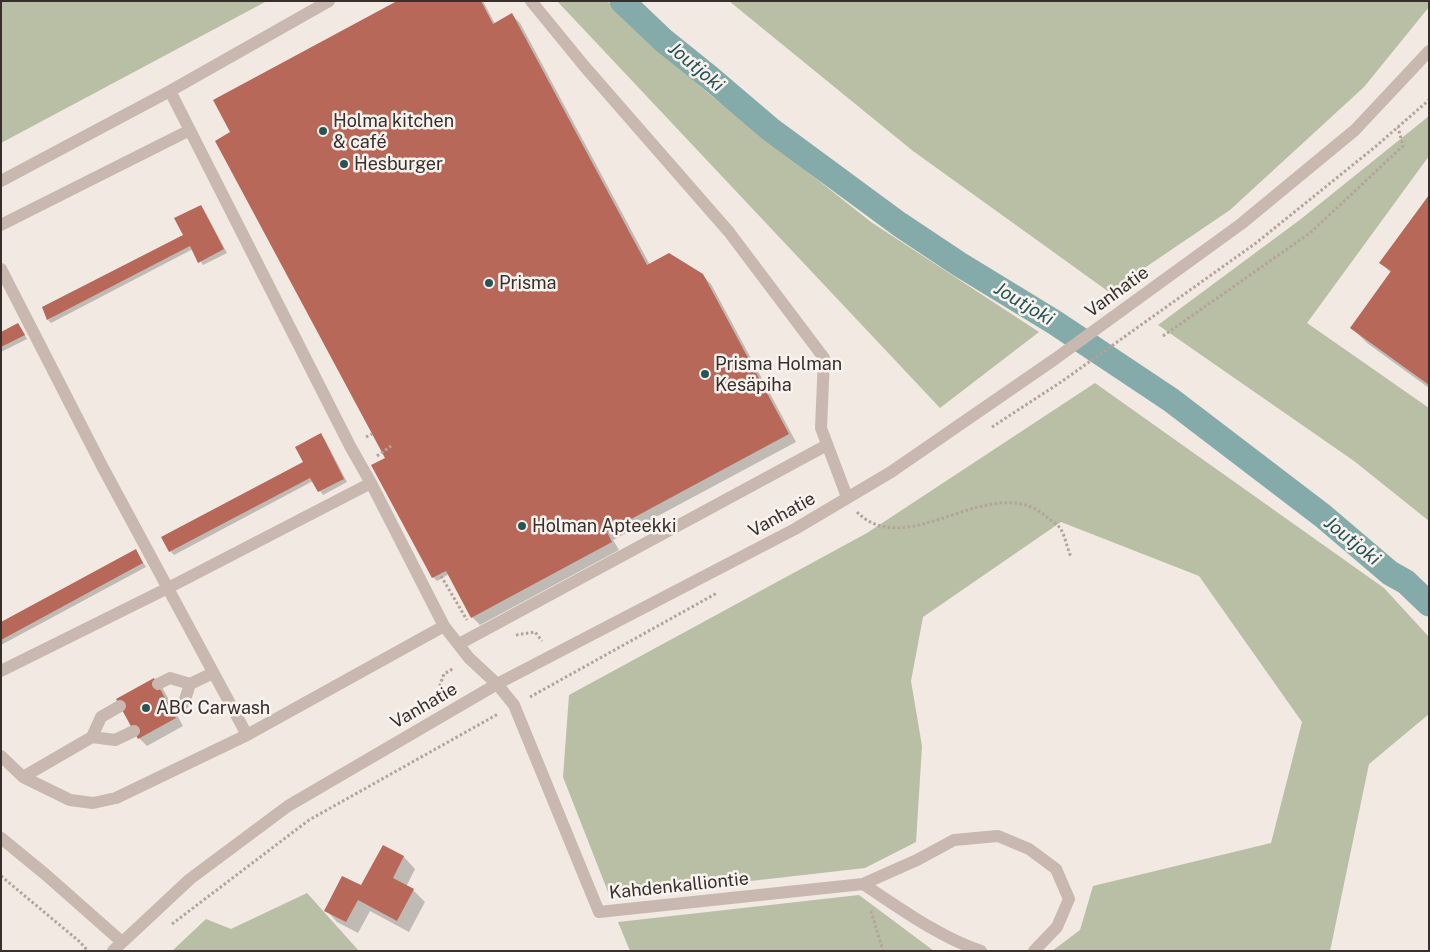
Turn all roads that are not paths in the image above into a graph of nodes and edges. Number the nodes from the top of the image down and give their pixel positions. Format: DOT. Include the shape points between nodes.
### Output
graph roads {
  1 [pos="329,1"];
  2 [pos="531,1"];
  3 [pos="1429,51"];
  4 [pos="170,91"];
  5 [pos="190,130"];
  6 [pos="1,181"];
  7 [pos="1,225"];
  8 [pos="1,268"];
  9 [pos="827,445"];
  10 [pos="371,483"];
  11 [pos="847,497"];
  12 [pos="168,588"];
  13 [pos="444,626"];
  14 [pos="459,644"];
  15 [pos="1,671"];
  16 [pos="214,673"];
  17 [pos="158,684"];
  18 [pos="190,684"];
  19 [pos="497,684"];
  20 [pos="120,706"];
  21 [pos="172,710"];
  22 [pos="134,731"];
  23 [pos="247,735"];
  24 [pos="92,738"];
  25 [pos="1,756"];
  26 [pos="23,777"];
  27 [pos="1,838"];
  28 [pos="862,884"];
  29 [pos="118,946"];
  30 [pos="981,951"];
  31 [pos="1034,951"];
  1 -- 4 [label="street"];
  2 -- 9 [label="street" via="729,232 824,358 821,428"];
  3 -- 11 [label="street, Vanhatie" via="1355,130 1241,224 1055,359 891,472"];
  4 -- 5 [label="street, Kahdenkalliontie"];
  4 -- 6 [label="street"];
  5 -- 7 [label="street"];
  5 -- 10 [label="street, Kahdenkalliontie"];
  8 -- 12 [label="street"];
  9 -- 11 [label="street"];
  9 -- 14 [label="street"];
  10 -- 12 [label="street"];
  10 -- 13 [label="street, Kahdenkalliontie"];
  11 -- 19 [label="street, Vanhatie" via="796,529"];
  12 -- 15 [label="street"];
  12 -- 16 [label="street"];
  13 -- 14 [label="street, Kahdenkalliontie"];
  13 -- 23 [label="street"];
  14 -- 19 [label="street, Kahdenkalliontie"];
  16 -- 18 [label="street"];
  16 -- 23 [label="street"];
  17 -- 18 [label="street" via="170,678"];
  18 -- 21 [label="street" via="184,703"];
  19 -- 28 [label="street, Kahdenkalliontie" via="514,705 599,912"];
  19 -- 29 [label="street, Vanhatie" via="288,806 190,879"];
  20 -- 24 [label="street" via="101,717"];
  22 -- 24 [label="street" via="115,740"];
  23 -- 26 [label="street" via="116,798 94,803 70,800"];
  24 -- 26 [label="street"];
  25 -- 26 [label="street"];
  27 -- 29 [label="street" via="45,874"];
  28 -- 30 [label="street" via="924,923"];
  28 -- 31 [label="street, Kahdenkalliontie" via="954,840 998,836 1029,849 1056,868 1069,899 1056,926"];
}
